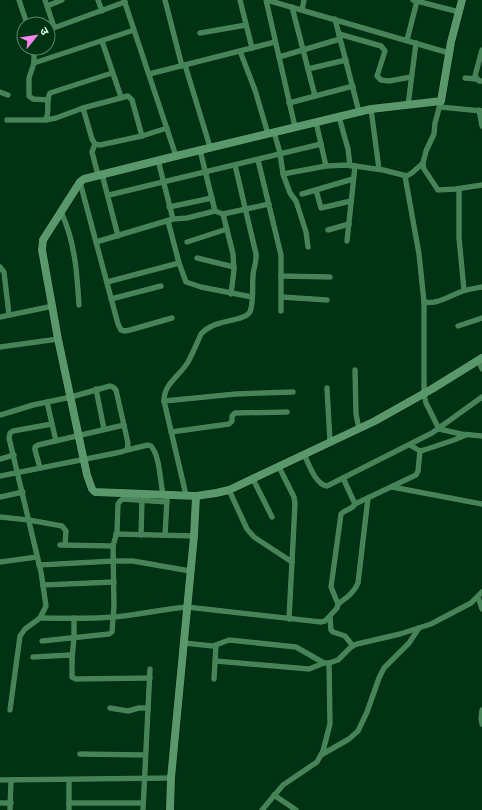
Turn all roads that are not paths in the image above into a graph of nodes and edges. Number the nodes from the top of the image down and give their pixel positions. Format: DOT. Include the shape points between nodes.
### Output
graph roads {
  1 [pos="19,0"];
  2 [pos="62,0"];
  3 [pos="98,0"];
  4 [pos="165,0"];
  5 [pos="240,0"];
  6 [pos="266,0"];
  7 [pos="304,0"];
  8 [pos="462,0"];
  9 [pos="124,1"];
  10 [pos="415,1"];
  11 [pos="46,3"];
  12 [pos="292,7"];
  13 [pos="302,10"];
  14 [pos="102,11"];
  15 [pos="459,12"];
  16 [pos="24,16"];
  17 [pos="50,16"];
  18 [pos="335,19"];
  19 [pos="246,25"];
  20 [pos="56,26"];
  21 [pos="134,30"];
  22 [pos="200,32"];
  23 [pos="339,37"];
  24 [pos="407,40"];
  25 [pos="102,41"];
  26 [pos="275,42"];
  27 [pos="416,43"];
  28 [pos="252,48"];
  29 [pos="303,50"];
  30 [pos="482,50"];
  31 [pos="240,51"];
  32 [pos="449,53"];
  33 [pos="34,56"];
  34 [pos="278,57"];
  35 [pos="346,60"];
  36 [pos="34,63"];
  37 [pos="183,66"];
  38 [pos="308,69"];
  39 [pos="112,73"];
  40 [pos="149,74"];
  41 [pos="411,78"];
  42 [pos="465,78"];
  43 [pos="479,80"];
  44 [pos="352,86"];
  45 [pos="0,92"];
  46 [pos="8,95"];
  47 [pos="315,96"];
  48 [pos="121,97"];
  49 [pos="48,100"];
  50 [pos="289,103"];
  51 [pos="440,104"];
  52 [pos="408,105"];
  53 [pos="83,108"];
  54 [pos="371,109"];
  55 [pos="480,111"];
  56 [pos="359,112"];
  57 [pos="339,117"];
  58 [pos="7,120"];
  59 [pos="46,120"];
  60 [pos="316,122"];
  61 [pos="482,126"];
  62 [pos="295,127"];
  63 [pos="167,128"];
  64 [pos="271,133"];
  65 [pos="142,136"];
  66 [pos="95,144"];
  67 [pos="321,144"];
  68 [pos="210,148"];
  69 [pos="200,150"];
  70 [pos="280,153"];
  71 [pos="176,156"];
  72 [pos="158,160"];
  73 [pos="258,160"];
  74 [pos="422,163"];
  75 [pos="235,165"];
  76 [pos="326,166"];
  77 [pos="352,166"];
  78 [pos="380,170"];
  79 [pos="206,172"];
  80 [pos="100,174"];
  81 [pos="284,174"];
  82 [pos="405,176"];
  83 [pos="353,179"];
  84 [pos="80,182"];
  85 [pos="164,182"];
  86 [pos="482,185"];
  87 [pos="459,188"];
  88 [pos="316,190"];
  89 [pos="302,194"];
  90 [pos="109,195"];
  91 [pos="212,198"];
  92 [pos="351,201"];
  93 [pos="269,204"];
  94 [pos="169,206"];
  95 [pos="245,209"];
  96 [pos="216,211"];
  97 [pos="61,212"];
  98 [pos="223,214"];
  99 [pos="171,220"];
  100 [pos="349,224"];
  101 [pos="227,230"];
  102 [pos="328,230"];
  103 [pos="118,236"];
  104 [pos="347,241"];
  105 [pos="96,242"];
  106 [pos="187,242"];
  107 [pos="308,247"];
  108 [pos="197,258"];
  109 [pos="179,263"];
  110 [pos="0,267"];
  111 [pos="234,267"];
  112 [pos="281,276"];
  113 [pos="330,277"];
  114 [pos="106,282"];
  115 [pos="161,286"];
  116 [pos="482,287"];
  117 [pos="464,290"];
  118 [pos="231,294"];
  119 [pos="252,297"];
  120 [pos="282,297"];
  121 [pos="111,299"];
  122 [pos="327,300"];
  123 [pos="424,302"];
  124 [pos="79,305"];
  125 [pos="53,306"];
  126 [pos="282,311"];
  127 [pos="9,315"];
  128 [pos="0,317"];
  129 [pos="172,318"];
  130 [pos="482,318"];
  131 [pos="458,326"];
  132 [pos="58,339"];
  133 [pos="0,347"];
  134 [pos="480,359"];
  135 [pos="482,369"];
  136 [pos="355,370"];
  137 [pos="327,388"];
  138 [pos="96,389"];
  139 [pos="293,392"];
  140 [pos="424,394"];
  141 [pos="71,397"];
  142 [pos="482,397"];
  143 [pos="164,401"];
  144 [pos="48,402"];
  145 [pos="287,412"];
  146 [pos="0,415"];
  147 [pos="52,424"];
  148 [pos="124,425"];
  149 [pos="104,429"];
  150 [pos="359,429"];
  151 [pos="439,429"];
  152 [pos="172,432"];
  153 [pos="466,434"];
  154 [pos="79,436"];
  155 [pos="482,436"];
  156 [pos="56,441"];
  157 [pos="330,442"];
  158 [pos="410,444"];
  159 [pos="127,450"];
  160 [pos="420,451"];
  161 [pos="304,454"];
  162 [pos="14,455"];
  163 [pos="0,459"];
  164 [pos="84,459"];
  165 [pos="279,467"];
  166 [pos="40,468"];
  167 [pos="18,472"];
  168 [pos="0,476"];
  169 [pos="343,478"];
  170 [pos="253,479"];
  171 [pos="392,487"];
  172 [pos="229,490"];
  173 [pos="23,492"];
  174 [pos="186,495"];
  175 [pos="196,496"];
  176 [pos="0,497"];
  177 [pos="166,497"];
  178 [pos="368,498"];
  179 [pos="142,500"];
  180 [pos="355,504"];
  181 [pos="482,504"];
  182 [pos="0,517"];
  183 [pos="272,517"];
  184 [pos="29,520"];
  185 [pos="116,534"];
  186 [pos="141,535"];
  187 [pos="165,535"];
  188 [pos="194,536"];
  189 [pos="113,546"];
  190 [pos="37,557"];
  191 [pos="114,561"];
  192 [pos="0,562"];
  193 [pos="292,562"];
  194 [pos="39,565"];
  195 [pos="190,571"];
  196 [pos="114,582"];
  197 [pos="43,585"];
  198 [pos="482,592"];
  199 [pos="478,598"];
  200 [pos="338,604"];
  201 [pos="187,607"];
  202 [pos="482,609"];
  203 [pos="114,617"];
  204 [pos="330,617"];
  205 [pos="40,618"];
  206 [pos="74,618"];
  207 [pos="290,619"];
  208 [pos="419,628"];
  209 [pos="74,638"];
  210 [pos="42,641"];
  211 [pos="184,643"];
  212 [pos="216,645"];
  213 [pos="353,646"];
  214 [pos="33,657"];
  215 [pos="72,658"];
  216 [pos="216,661"];
  217 [pos="327,663"];
  218 [pos="150,669"];
  219 [pos="150,678"];
  220 [pos="214,679"];
  221 [pos="110,708"];
  222 [pos="148,708"];
  223 [pos="10,710"];
  224 [pos="482,710"];
  225 [pos="482,724"];
  226 [pos="80,754"];
  227 [pos="145,755"];
  228 [pos="320,755"];
  229 [pos="144,778"];
  230 [pos="170,778"];
  231 [pos="0,780"];
  232 [pos="69,780"];
  233 [pos="11,781"];
  234 [pos="274,796"];
  235 [pos="10,803"];
  236 [pos="69,803"];
  237 [pos="143,803"];
  238 [pos="0,804"];
  239 [pos="10,810"];
  240 [pos="69,810"];
  241 [pos="143,810"];
  242 [pos="170,810"];
  243 [pos="262,810"];
  244 [pos="296,810"];
  1 -- 16 [label="street"];
  2 -- 11 [label="street"];
  3 -- 14 [label="street"];
  4 -- 37 [label="street"];
  5 -- 19 [label="street"];
  6 -- 12 [label="street"];
  6 -- 26 [label="street"];
  7 -- 13 [label="street"];
  8 -- 15 [label="street"];
  9 -- 14 [label="street"];
  9 -- 21 [label="street"];
  10 -- 15 [label="street"];
  10 -- 24 [label="street"];
  11 -- 17 [label="street"];
  12 -- 13 [label="street"];
  12 -- 29 [label="street"];
  13 -- 18 [label="street"];
  14 -- 20 [label="street"];
  15 -- 32 [label="street"];
  18 -- 23 [label="street"];
  18 -- 24 [label="street"];
  19 -- 22 [label="street"];
  19 -- 28 [label="street"];
  21 -- 25 [label="street"];
  21 -- 40 [label="street"];
  23 -- 29 [label="street"];
  23 -- 35 [label="street"];
  23 -- 41 [label="street" via="384,48 377,76 381,80"];
  24 -- 27 [label="street"];
  25 -- 36 [label="street"];
  25 -- 39 [label="street"];
  26 -- 28 [label="street"];
  26 -- 34 [label="street"];
  27 -- 32 [label="street"];
  27 -- 41 [label="street"];
  28 -- 31 [label="street"];
  29 -- 34 [label="street"];
  29 -- 38 [label="street"];
  30 -- 43 [label="street" via="475,76"];
  31 -- 37 [label="street"];
  31 -- 64 [label="street"];
  32 -- 51 [label="street"];
  33 -- 36 [label="street"];
  34 -- 50 [label="street"];
  35 -- 38 [label="street"];
  35 -- 44 [label="street"];
  36 -- 49 [label="street" via="29,78 29,96 33,99"];
  37 -- 40 [label="street"];
  37 -- 68 [label="street"];
  38 -- 47 [label="street"];
  39 -- 48 [label="street"];
  39 -- 49 [label="street" via="50,93"];
  40 -- 63 [label="street"];
  41 -- 52 [label="street"];
  42 -- 43 [label="street"];
  44 -- 47 [label="street"];
  44 -- 56 [label="street"];
  45 -- 46 [label="street"];
  47 -- 50 [label="street"];
  48 -- 53 [label="street"];
  48 -- 65 [label="street" via="128,96 132,100"];
  49 -- 59 [label="street"];
  50 -- 62 [label="street"];
  51 -- 52 [label="street"];
  51 -- 55 [label="street"];
  51 -- 74 [label="street" via="434,134"];
  52 -- 54 [label="street"];
  53 -- 59 [label="street"];
  53 -- 66 [label="street"];
  54 -- 56 [label="street"];
  54 -- 78 [label="street"];
  55 -- 61 [label="street"];
  56 -- 57 [label="street"];
  57 -- 60 [label="street"];
  57 -- 77 [label="street"];
  58 -- 59 [label="street"];
  60 -- 62 [label="street"];
  60 -- 67 [label="street"];
  62 -- 64 [label="street"];
  63 -- 65 [label="street"];
  63 -- 71 [label="street"];
  64 -- 68 [label="street"];
  64 -- 70 [label="street"];
  65 -- 66 [label="street"];
  66 -- 80 [label="street" via="92,152"];
  67 -- 70 [label="street"];
  67 -- 76 [label="street"];
  68 -- 69 [label="street"];
  69 -- 71 [label="street"];
  69 -- 79 [label="street"];
  70 -- 73 [label="street"];
  70 -- 81 [label="street"];
  71 -- 72 [label="street"];
  72 -- 80 [label="street"];
  72 -- 85 [label="street"];
  73 -- 75 [label="street"];
  73 -- 93 [label="street"];
  74 -- 82 [label="street"];
  74 -- 87 [label="street" via="438,190"];
  75 -- 79 [label="street"];
  75 -- 95 [label="street"];
  76 -- 77 [label="street"];
  76 -- 81 [label="street"];
  77 -- 78 [label="street"];
  77 -- 83 [label="street"];
  78 -- 82 [label="street"];
  79 -- 85 [label="street"];
  79 -- 91 [label="street"];
  80 -- 84 [label="street"];
  80 -- 90 [label="street"];
  81 -- 107 [label="street" via="290,193 296,201"];
  82 -- 123 [label="street" via="419,254"];
  83 -- 88 [label="street"];
  83 -- 92 [label="street"];
  84 -- 97 [label="street"];
  84 -- 105 [label="street"];
  85 -- 90 [label="street"];
  85 -- 94 [label="street"];
  86 -- 87 [label="street"];
  87 -- 117 [label="street" via="459,238"];
  88 -- 89 [label="street"];
  88 -- 92 [label="street" via="320,208"];
  90 -- 103 [label="street"];
  91 -- 94 [label="street"];
  91 -- 96 [label="street"];
  92 -- 100 [label="street"];
  93 -- 95 [label="street"];
  93 -- 112 [label="street" via="281,255"];
  94 -- 99 [label="street"];
  95 -- 98 [label="street"];
  95 -- 119 [label="street" via="257,259 252,275"];
  96 -- 98 [label="street"];
  96 -- 99 [label="street"];
  97 -- 124 [label="street" via="69,231 77,272"];
  97 -- 125 [label="street" via="43,240 42,246"];
  98 -- 101 [label="street"];
  99 -- 103 [label="street"];
  99 -- 109 [label="street"];
  100 -- 102 [label="street"];
  100 -- 104 [label="street"];
  101 -- 106 [label="street"];
  101 -- 111 [label="street"];
  103 -- 105 [label="street"];
  105 -- 114 [label="street"];
  108 -- 111 [label="street"];
  109 -- 114 [label="street"];
  109 -- 118 [label="street" via="186,282"];
  110 -- 127 [label="street" via="4,272"];
  111 -- 118 [label="street"];
  112 -- 113 [label="street"];
  112 -- 120 [label="street"];
  114 -- 121 [label="street"];
  115 -- 121 [label="street"];
  116 -- 117 [label="street"];
  117 -- 123 [label="street" via="438,301"];
  118 -- 119 [label="street"];
  119 -- 143 [label="street" via="247,316 211,325 201,334 184,368 168,385"];
  120 -- 122 [label="street"];
  120 -- 126 [label="street"];
  121 -- 129 [label="street" via="121,330 130,330"];
  123 -- 140 [label="street"];
  125 -- 127 [label="street"];
  125 -- 132 [label="street"];
  127 -- 128 [label="street"];
  130 -- 131 [label="street"];
  132 -- 133 [label="street"];
  132 -- 141 [label="street"];
  134 -- 135 [label="street"];
  134 -- 140 [label="street"];
  136 -- 150 [label="street"];
  137 -- 157 [label="street"];
  138 -- 141 [label="street"];
  138 -- 148 [label="street" via="110,386 116,390"];
  138 -- 149 [label="street"];
  139 -- 143 [label="street"];
  140 -- 150 [label="street"];
  140 -- 151 [label="street"];
  141 -- 144 [label="street"];
  141 -- 154 [label="street"];
  142 -- 151 [label="street"];
  143 -- 152 [label="street"];
  144 -- 146 [label="street"];
  144 -- 147 [label="street"];
  145 -- 152 [label="street" via="235,413 229,424"];
  147 -- 156 [label="street"];
  147 -- 162 [label="street" via="10,433"];
  148 -- 149 [label="street"];
  148 -- 159 [label="street"];
  149 -- 154 [label="street"];
  150 -- 157 [label="street"];
  151 -- 153 [label="street"];
  151 -- 158 [label="street"];
  152 -- 174 [label="street"];
  153 -- 155 [label="street"];
  153 -- 160 [label="street"];
  154 -- 156 [label="street"];
  154 -- 164 [label="street"];
  156 -- 166 [label="street" via="36,447"];
  157 -- 161 [label="street"];
  158 -- 160 [label="street"];
  158 -- 169 [label="street"];
  159 -- 164 [label="street"];
  159 -- 177 [label="street" via="148,445 153,449"];
  160 -- 171 [label="street" via="416,475"];
  161 -- 165 [label="street"];
  161 -- 169 [label="street" via="323,485 327,486"];
  162 -- 163 [label="street"];
  162 -- 167 [label="street"];
  164 -- 166 [label="street"];
  164 -- 177 [label="street" via="90,484 95,492"];
  165 -- 170 [label="street"];
  165 -- 193 [label="street" via="295,504"];
  166 -- 167 [label="street"];
  167 -- 168 [label="street"];
  167 -- 173 [label="street"];
  169 -- 180 [label="street"];
  170 -- 172 [label="street"];
  170 -- 183 [label="street"];
  171 -- 178 [label="street"];
  171 -- 181 [label="street"];
  172 -- 175 [label="street"];
  172 -- 193 [label="street" via="247,529 254,537"];
  173 -- 176 [label="street"];
  173 -- 184 [label="street"];
  174 -- 175 [label="street"];
  174 -- 177 [label="street"];
  175 -- 188 [label="street"];
  177 -- 179 [label="street"];
  177 -- 187 [label="street"];
  178 -- 180 [label="street"];
  178 -- 200 [label="street" via="358,583 352,594"];
  179 -- 185 [label="street" via="120,501"];
  179 -- 186 [label="street"];
  180 -- 200 [label="street" via="341,514 331,587"];
  182 -- 184 [label="street"];
  184 -- 189 [label="street" via="62,526 66,531 63,545"];
  184 -- 190 [label="street"];
  185 -- 186 [label="street"];
  185 -- 189 [label="street"];
  186 -- 187 [label="street"];
  187 -- 188 [label="street"];
  188 -- 195 [label="street"];
  189 -- 191 [label="street"];
  190 -- 192 [label="street"];
  190 -- 194 [label="street"];
  191 -- 194 [label="street"];
  191 -- 195 [label="street" via="133,561"];
  191 -- 196 [label="street"];
  193 -- 207 [label="street"];
  194 -- 197 [label="street"];
  195 -- 201 [label="street"];
  196 -- 197 [label="street"];
  196 -- 203 [label="street"];
  197 -- 205 [label="street" via="46,606"];
  198 -- 199 [label="street"];
  199 -- 202 [label="street"];
  199 -- 208 [label="street"];
  200 -- 204 [label="street"];
  201 -- 203 [label="street"];
  201 -- 207 [label="street"];
  201 -- 211 [label="street"];
  203 -- 206 [label="street"];
  203 -- 209 [label="street" via="112,632 109,634"];
  204 -- 207 [label="street" via="321,622"];
  204 -- 213 [label="street" via="331,630 345,636"];
  205 -- 206 [label="street"];
  205 -- 223 [label="street" via="20,636"];
  206 -- 209 [label="street"];
  208 -- 213 [label="street"];
  208 -- 228 [label="street" via="409,643 384,668 358,731 349,740"];
  209 -- 210 [label="street"];
  209 -- 215 [label="street"];
  211 -- 212 [label="street"];
  211 -- 230 [label="street"];
  212 -- 216 [label="street"];
  212 -- 217 [label="street" via="229,640 296,647"];
  213 -- 217 [label="street" via="338,660"];
  214 -- 215 [label="street" via="67,654"];
  215 -- 219 [label="street" via="74,678"];
  216 -- 217 [label="street" via="309,669"];
  216 -- 220 [label="street"];
  217 -- 228 [label="street" via="330,724"];
  218 -- 219 [label="street"];
  219 -- 222 [label="street"];
  221 -- 222 [label="street" via="128,711"];
  222 -- 227 [label="street"];
  224 -- 225 [label="street"];
  226 -- 227 [label="street"];
  227 -- 229 [label="street"];
  228 -- 234 [label="street" via="317,762 283,785"];
  229 -- 230 [label="street"];
  229 -- 232 [label="street"];
  229 -- 237 [label="street"];
  230 -- 242 [label="street"];
  231 -- 233 [label="street"];
  232 -- 233 [label="street"];
  232 -- 236 [label="street"];
  233 -- 235 [label="street"];
  234 -- 243 [label="street"];
  234 -- 244 [label="street"];
  235 -- 238 [label="street"];
  235 -- 239 [label="street"];
  236 -- 237 [label="street"];
  236 -- 240 [label="street"];
  237 -- 241 [label="street"];
}
